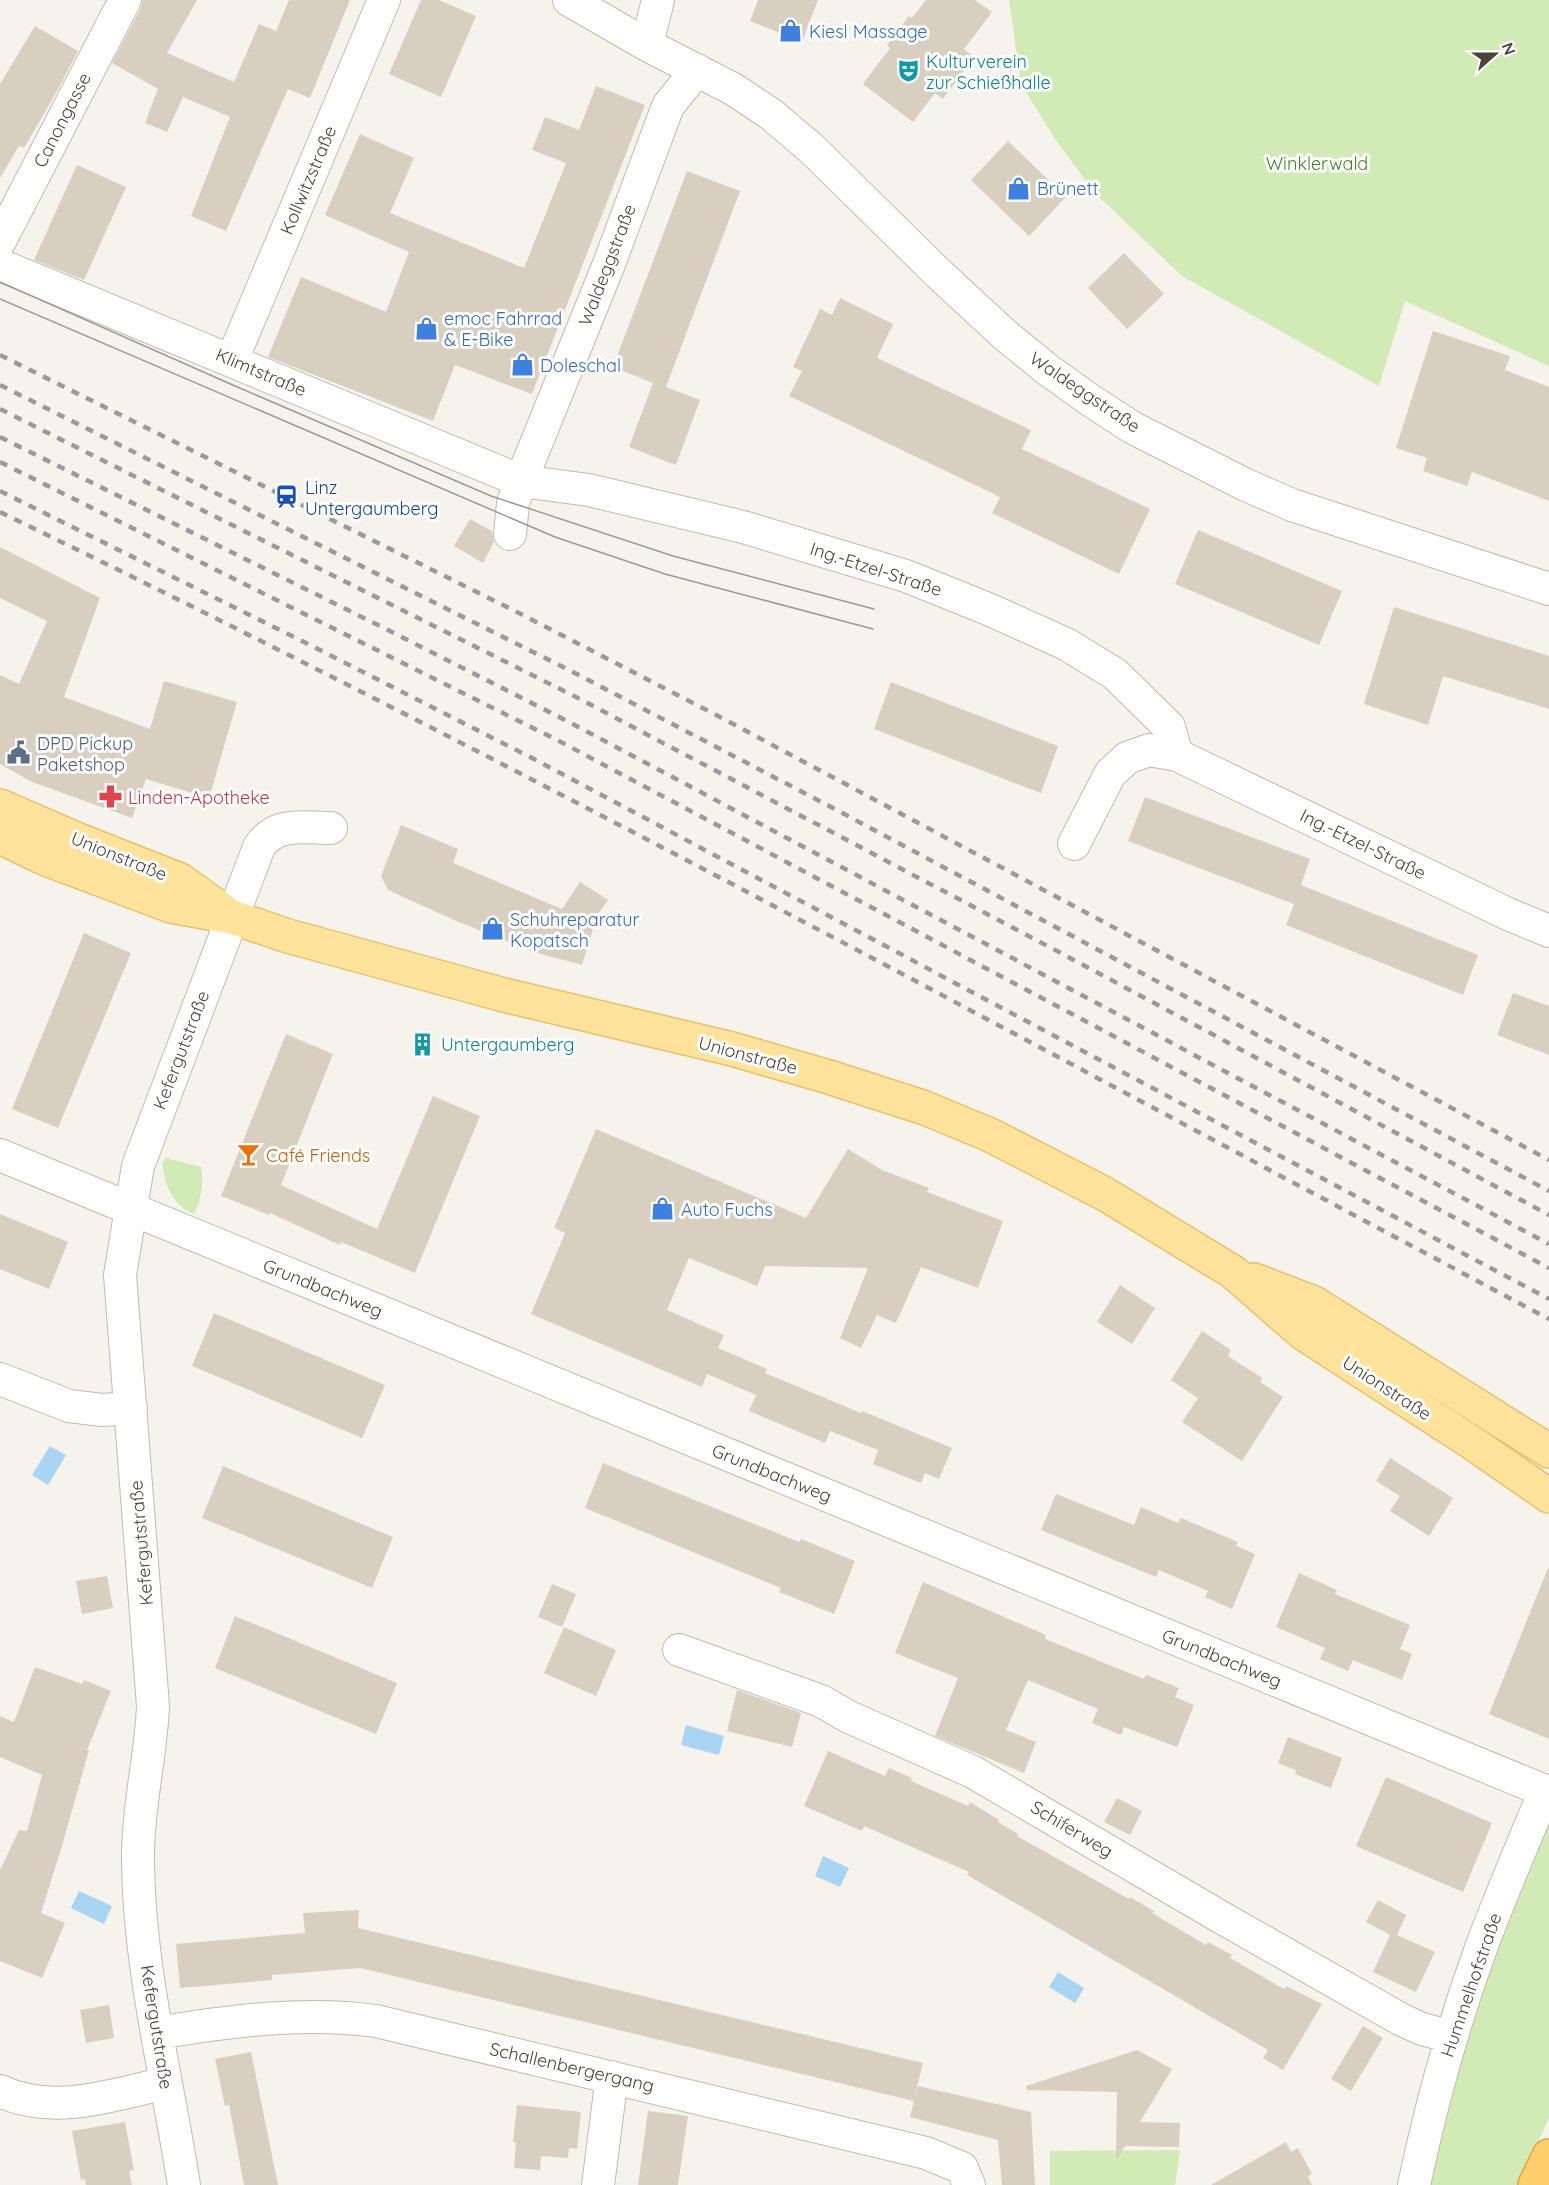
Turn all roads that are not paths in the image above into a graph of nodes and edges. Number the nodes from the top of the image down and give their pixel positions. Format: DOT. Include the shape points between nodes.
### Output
graph roads {
  1 [pos="125,0"];
  2 [pos="384,0"];
  3 [pos="568,0"];
  4 [pos="658,0"];
  5 [pos="647,45"];
  6 [pos="697,70"];
  7 [pos="0,240"];
  8 [pos="0,265"];
  9 [pos="232,360"];
  10 [pos="521,481"];
  11 [pos="510,534"];
  12 [pos="1549,589"];
  13 [pos="1178,755"];
  14 [pos="0,806"];
  15 [pos="331,828"];
  16 [pos="0,837"];
  17 [pos="1074,844"];
  18 [pos="232,917"];
  19 [pos="1549,932"];
  20 [pos="0,1155"];
  21 [pos="131,1209"];
  22 [pos="1233,1272"];
  23 [pos="0,1380"];
  24 [pos="131,1408"];
  25 [pos="1549,1451"];
  26 [pos="1549,1496"];
  27 [pos="679,1650"];
  28 [pos="1545,1791"];
  29 [pos="157,2033"];
  30 [pos="1452,2037"];
  31 [pos="612,2077"];
  32 [pos="166,2083"];
  33 [pos="0,2091"];
  34 [pos="1549,2156"];
  35 [pos="184,2185"];
  36 [pos="598,2185"];
  37 [pos="969,2185"];
  38 [pos="1414,2185"];
  39 [pos="1535,2185"];
  1 -- 7 [label="street, Canongasse"];
  2 -- 9 [label="street, Kollwitzstraße"];
  3 -- 5 [label="street, Waldeggstraße"];
  4 -- 5 [label="street"];
  5 -- 6 [label="street, Waldeggstraße"];
  6 -- 10 [label="street, Waldeggstraße" via="668,106"];
  6 -- 12 [label="street, Waldeggstraße" via="772,115 1005,335 1133,428 1292,505"];
  8 -- 9 [label="street, Klimtstraße"];
  9 -- 10 [label="street, Klimtstraße"];
  10 -- 11 [label="street, Waldeggstraße" via="513,503"];
  10 -- 13 [label="street, Ing.-Etzel-Straße" via="589,490 743,527 906,576 988,609 1066,644 1115,674 1169,727"];
  13 -- 17 [label="street, Ing.-Etzel-Straße" via="1149,750 1127,758 1110,774"];
  13 -- 19 [label="street, Ing.-Etzel-Straße"];
  14 -- 18 [label="main road, Unionstraße" via="180,880"];
  15 -- 18 [label="street" via="295,827 270,833 259,847"];
  16 -- 18 [label="main road, Unionstraße" via="46,859 171,906"];
  18 -- 21 [label="street, Kefergutstraße" via="138,1166"];
  18 -- 22 [label="main road, Unionstraße" via="504,995 732,1049 925,1108 1058,1168"];
  20 -- 21 [label="street, Grundbachweg"];
  21 -- 24 [label="street, Kefergutstraße" via="120,1275"];
  21 -- 28 [label="street, Grundbachweg"];
  22 -- 25 [label="main road, Unionstraße" via="1314,1303"];
  22 -- 26 [label="main road, Unionstraße" via="1304,1334"];
  23 -- 24 [label="street" via="69,1406"];
  24 -- 29 [label="street, Kefergutstraße" via="153,1706 138,1854 143,1937"];
  27 -- 30 [label="street, Schiferweg" via="821,1701 973,1772 1402,2020"];
  28 -- 30 [label="street, Hummelhofstraße" via="1481,1949"];
  29 -- 31 [label="street, Schallenbergergang" via="294,2018 357,2019"];
  29 -- 32 [label="street, Kefergutstraße"];
  30 -- 38 [label="street, Hummelhofstraße"];
  31 -- 36 [label="street"];
  31 -- 37 [label="street, Schallenbergergang" via="926,2153 962,2168"];
  32 -- 33 [label="street" via="69,2103 27,2101"];
  32 -- 35 [label="street, Kefergutstraße"];
  34 -- 39 [label="highway"];
}
